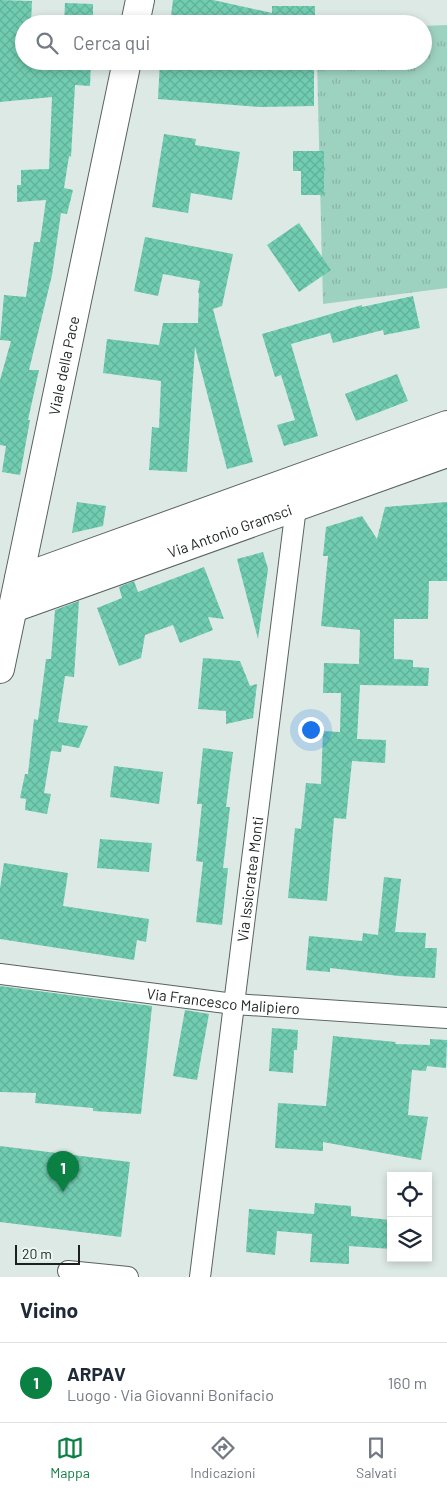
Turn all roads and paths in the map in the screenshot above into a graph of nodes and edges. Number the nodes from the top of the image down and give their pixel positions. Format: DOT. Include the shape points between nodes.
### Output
graph roads {
  1 [pos="140,0"];
  2 [pos="137,15"];
  3 [pos="125,70"];
  4 [pos="447,425"];
  5 [pos="447,454"];
  6 [pos="292,495"];
  7 [pos="6,597"];
  8 [pos="0,670"];
  9 [pos="0,974"];
  10 [pos="234,1004"];
  11 [pos="447,1018"];
  12 [pos="68,1271"];
  13 [pos="128,1277"];
  14 [pos="200,1277"];
  1 -- 2 [label="street"];
  3 -- 7 [label="street, Viale della Pace"];
  4 -- 6 [label="street, Via Antonio Gramsci"];
  5 -- 6 [label="street, Via Antonio Gramsci"];
  6 -- 7 [label="street, Via Antonio Gramsci"];
  6 -- 10 [label="street, Via Issicratea Monti"];
  7 -- 8 [label="street, Viale della Pace"];
  9 -- 10 [label="street, Via Francesco Malipiero"];
  10 -- 11 [label="street, Via Francesco Malipiero"];
  10 -- 14 [label="street, Via Issicratea Monti"];
  12 -- 13 [label="street"];
}
